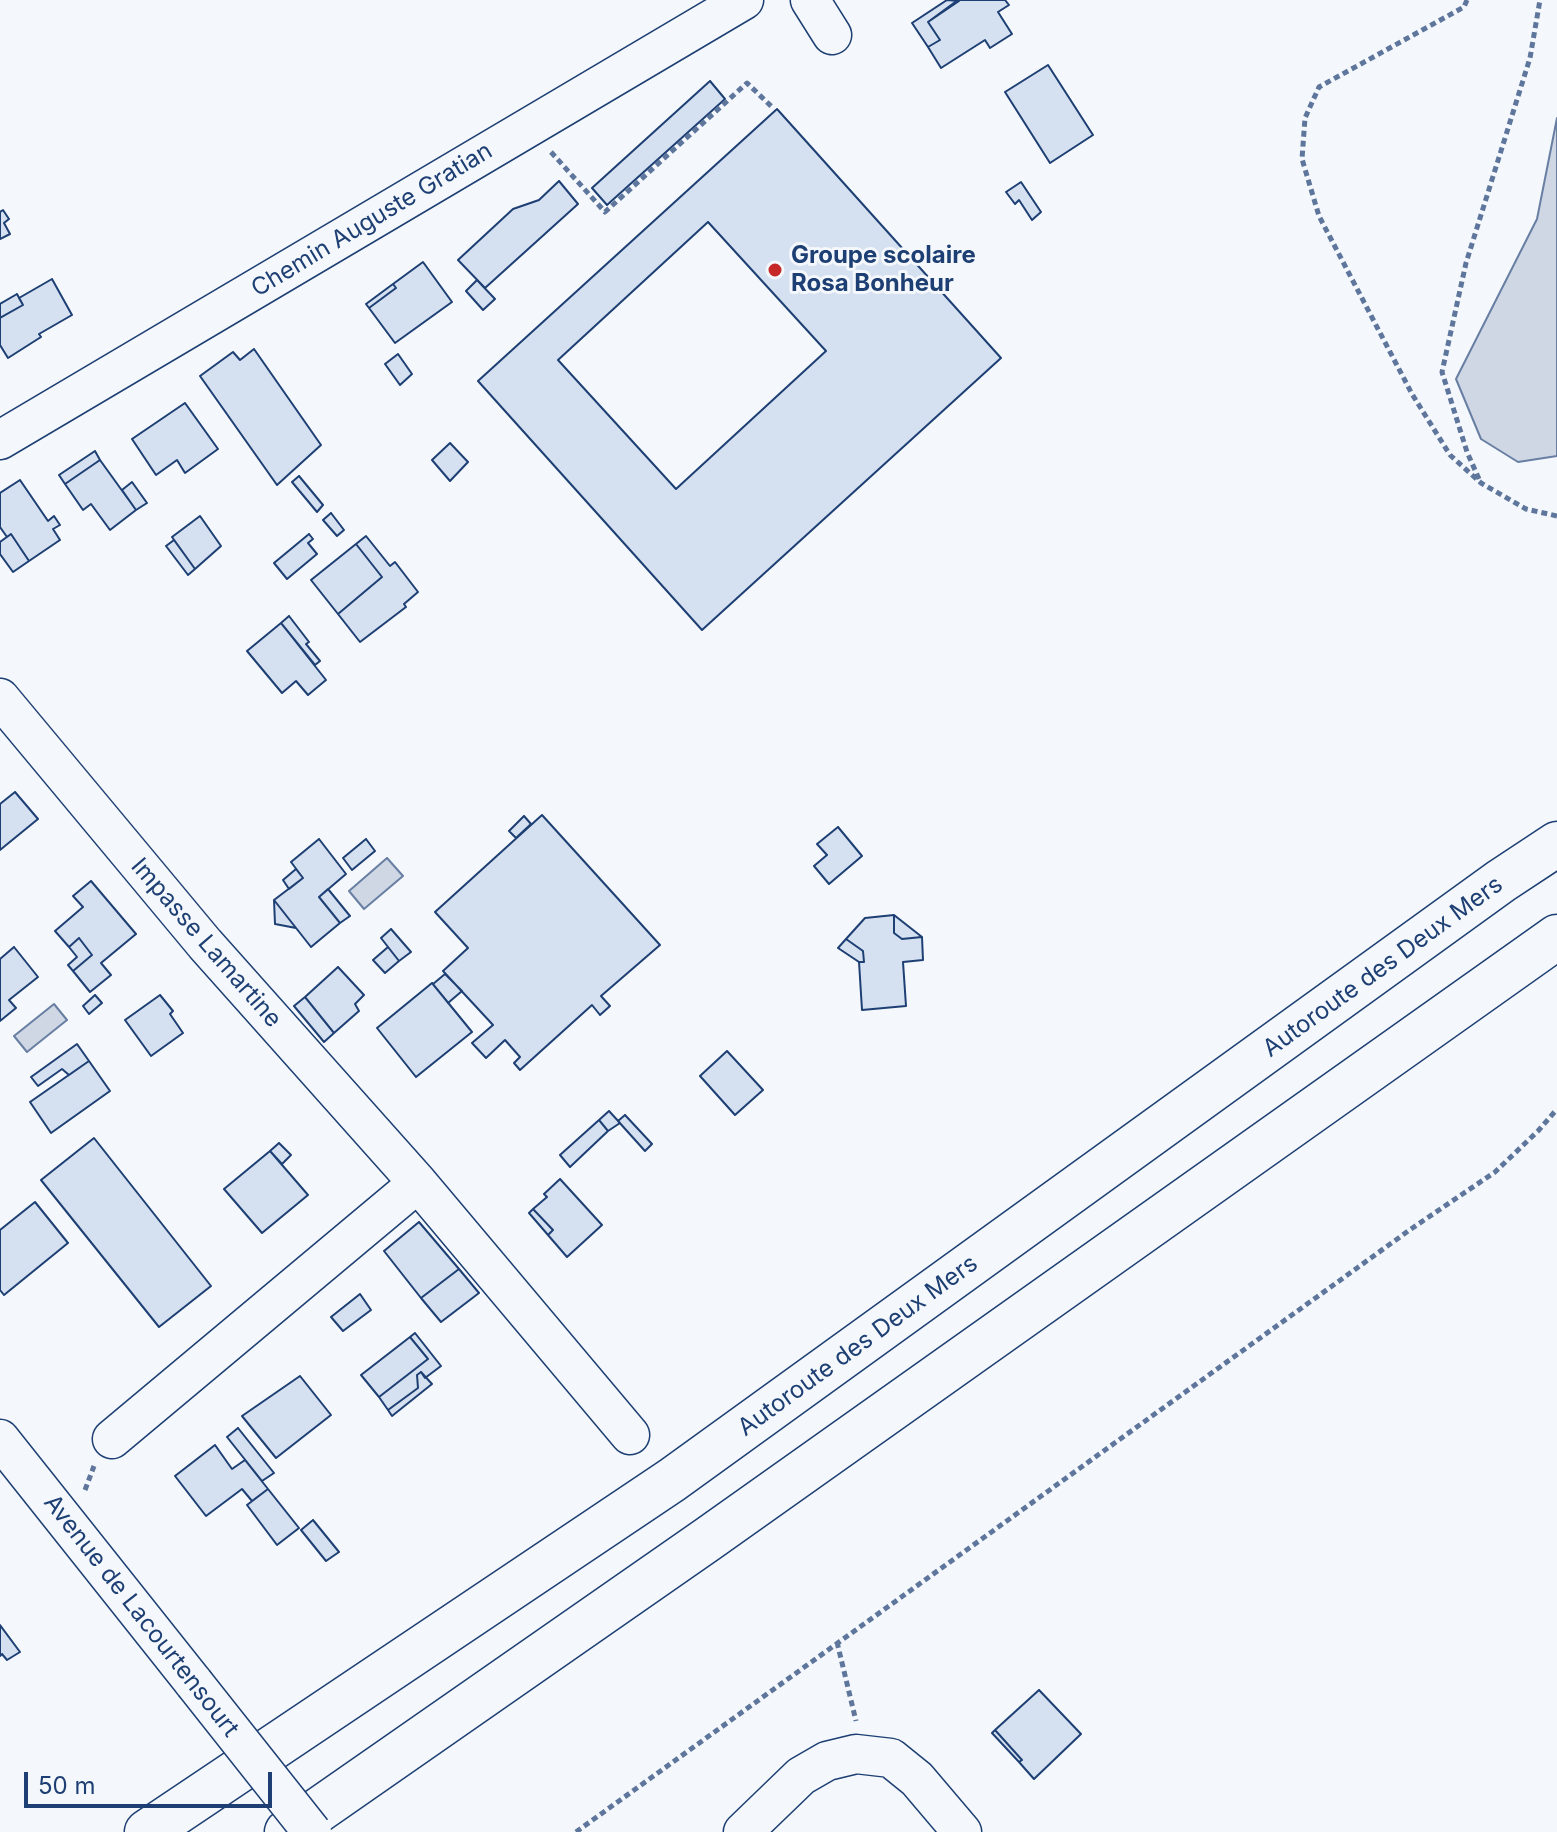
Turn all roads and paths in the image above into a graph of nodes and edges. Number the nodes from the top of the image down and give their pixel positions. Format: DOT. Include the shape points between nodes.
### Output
graph roads {
  1 [pos="744,0"];
  2 [pos="810,0"];
  3 [pos="1467,0"];
  4 [pos="1540,0"];
  5 [pos="832,35"];
  6 [pos="772,107"];
  7 [pos="529,127"];
  8 [pos="0,440"];
  9 [pos="1481,483"];
  10 [pos="1557,516"];
  11 [pos="4,711"];
  12 [pos="1557,844"];
  13 [pos="1557,937"];
  14 [pos="1557,1109"];
  15 [pos="418,1183"];
  16 [pos="630,1435"];
  17 [pos="0,1439"];
  18 [pos="112,1439"];
  19 [pos="71,1528"];
  20 [pos="837,1642"];
  21 [pos="856,1754"];
  22 [pos="147,1832"];
  23 [pos="287,1832"];
  24 [pos="312,1832"];
  25 [pos="576,1832"];
  26 [pos="743,1832"];
  27 [pos="962,1832"];
  1 -- 7 [label="street, Chemin Auguste Gratian"];
  2 -- 5 [label="street"];
  3 -- 9 [label="path" via="1464,7 1319,87 1305,118 1302,159 1319,216 1412,394 1450,455"];
  4 -- 9 [label="path" via="1530,58 1466,263 1442,372"];
  6 -- 7 [label="path" via="747,83 605,212"];
  7 -- 8 [label="street, Chemin Auguste Gratian"];
  9 -- 10 [label="path" via="1526,509"];
  11 -- 15 [label="street, Impasse Lamartine"];
  12 -- 22 [label="highway, Autoroute des Deux Mers" via="672,1480"];
  13 -- 23 [label="highway"];
  14 -- 20 [label="path" via="1495,1172"];
  15 -- 16 [label="street, Impasse Lamartine"];
  15 -- 18 [label="street"];
  17 -- 19 [label="street, Avenue de Lacourtensourt"];
  18 -- 19 [label="path" via="98,1455"];
  19 -- 24 [label="street, Avenue de Lacourtensourt, bridge"];
  20 -- 21 [label="path" via="856,1718"];
  20 -- 25 [label="path"];
  21 -- 26 [label="street" via="827,1761 801,1776"];
  21 -- 27 [label="street" via="891,1758 917,1779"];
}
